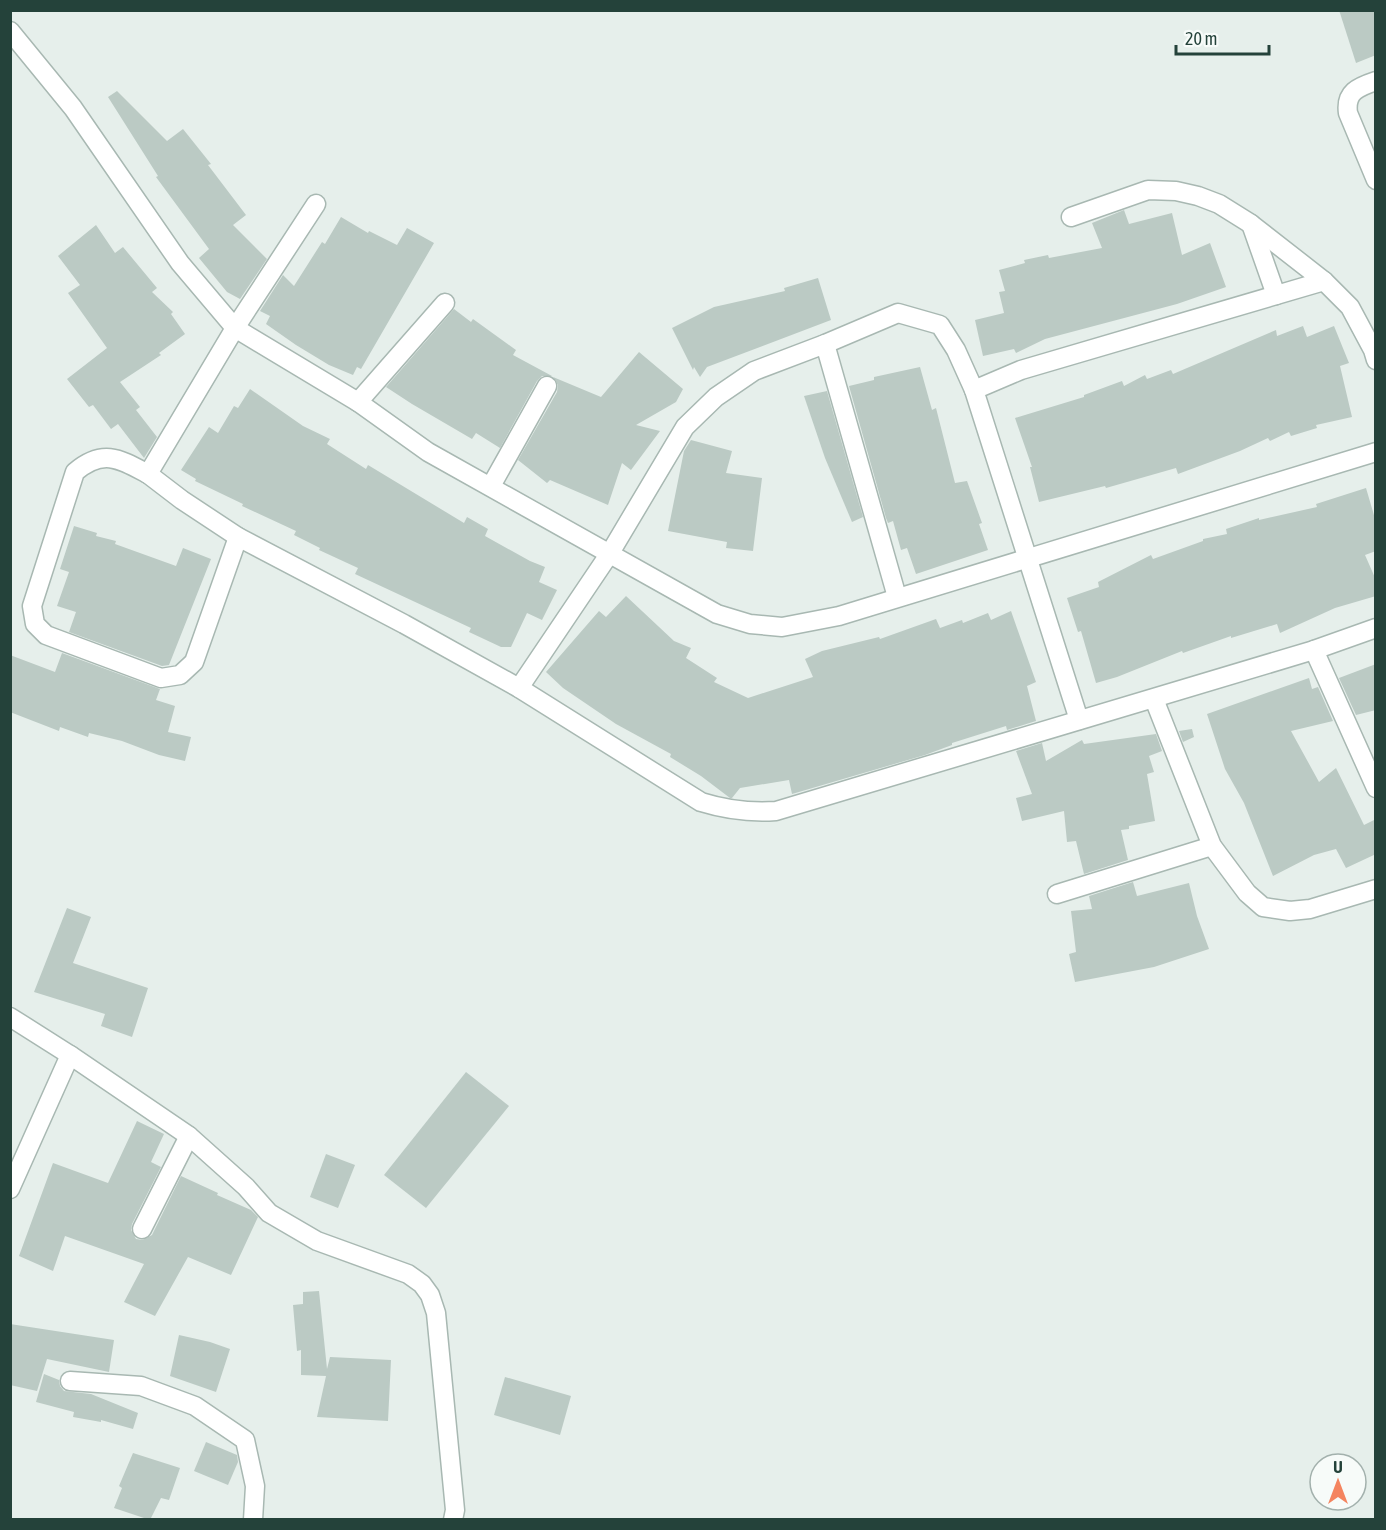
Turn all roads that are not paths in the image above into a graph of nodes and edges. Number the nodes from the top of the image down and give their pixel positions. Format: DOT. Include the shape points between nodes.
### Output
graph roads {
  1 [pos="10,31"];
  2 [pos="1376,81"];
  3 [pos="1376,180"];
  4 [pos="316,204"];
  5 [pos="1071,217"];
  6 [pos="1251,224"];
  7 [pos="1324,281"];
  8 [pos="1276,295"];
  9 [pos="445,303"];
  10 [pos="234,328"];
  11 [pos="825,344"];
  12 [pos="1376,360"];
  13 [pos="547,386"];
  14 [pos="974,390"];
  15 [pos="358,402"];
  16 [pos="1376,452"];
  17 [pos="148,474"];
  18 [pos="491,486"];
  19 [pos="238,537"];
  20 [pos="609,553"];
  21 [pos="1028,558"];
  22 [pos="897,597"];
  23 [pos="1376,628"];
  24 [pos="1314,650"];
  25 [pos="519,688"];
  26 [pos="1154,699"];
  27 [pos="1079,720"];
  28 [pos="1376,788"];
  29 [pos="1212,846"];
  30 [pos="1376,890"];
  31 [pos="1058,894"];
  32 [pos="10,1017"];
  33 [pos="70,1055"];
  34 [pos="189,1136"];
  35 [pos="10,1189"];
  36 [pos="142,1229"];
  37 [pos="70,1381"];
  38 [pos="253,1520"];
  39 [pos="453,1520"];
  1 -- 10 [label="street" via="73,108 180,263"];
  2 -- 3 [label="street" via="1356,88 1347,106"];
  4 -- 10 [label="street"];
  5 -- 6 [label="street" via="1149,190 1176,191 1219,204"];
  6 -- 7 [label="street"];
  6 -- 8 [label="street"];
  7 -- 8 [label="street"];
  7 -- 12 [label="street" via="1350,307"];
  8 -- 14 [label="street" via="1021,370"];
  9 -- 15 [label="street"];
  10 -- 15 [label="street"];
  10 -- 17 [label="street"];
  11 -- 14 [label="street" via="898,313 940,325"];
  11 -- 20 [label="street" via="754,371 716,397 685,427"];
  11 -- 22 [label="street"];
  13 -- 18 [label="street"];
  14 -- 21 [label="street"];
  15 -- 18 [label="street" via="428,452"];
  16 -- 21 [label="street"];
  17 -- 19 [label="street"];
  17 -- 19 [label="street" via="120,459 107,458 85,464 75,472 32,606 35,624 46,635 160,678 180,675 194,662"];
  18 -- 20 [label="street"];
  19 -- 25 [label="street"];
  20 -- 22 [label="street" via="717,614 750,624 782,627 813,622"];
  20 -- 25 [label="street"];
  21 -- 22 [label="street"];
  21 -- 27 [label="street"];
  23 -- 24 [label="street"];
  24 -- 26 [label="street"];
  24 -- 28 [label="street"];
  25 -- 27 [label="street" via="701,802 751,813 776,811"];
  26 -- 27 [label="street"];
  26 -- 29 [label="street"];
  29 -- 30 [label="street" via="1247,893 1263,907 1310,909"];
  29 -- 31 [label="street"];
  32 -- 33 [label="street"];
  33 -- 34 [label="street"];
  33 -- 35 [label="street"];
  34 -- 36 [label="street"];
  34 -- 39 [label="street" via="269,1213 317,1241 408,1274 430,1295 436,1313"];
  37 -- 38 [label="street" via="141,1386 195,1406 245,1440 255,1486"];
}
